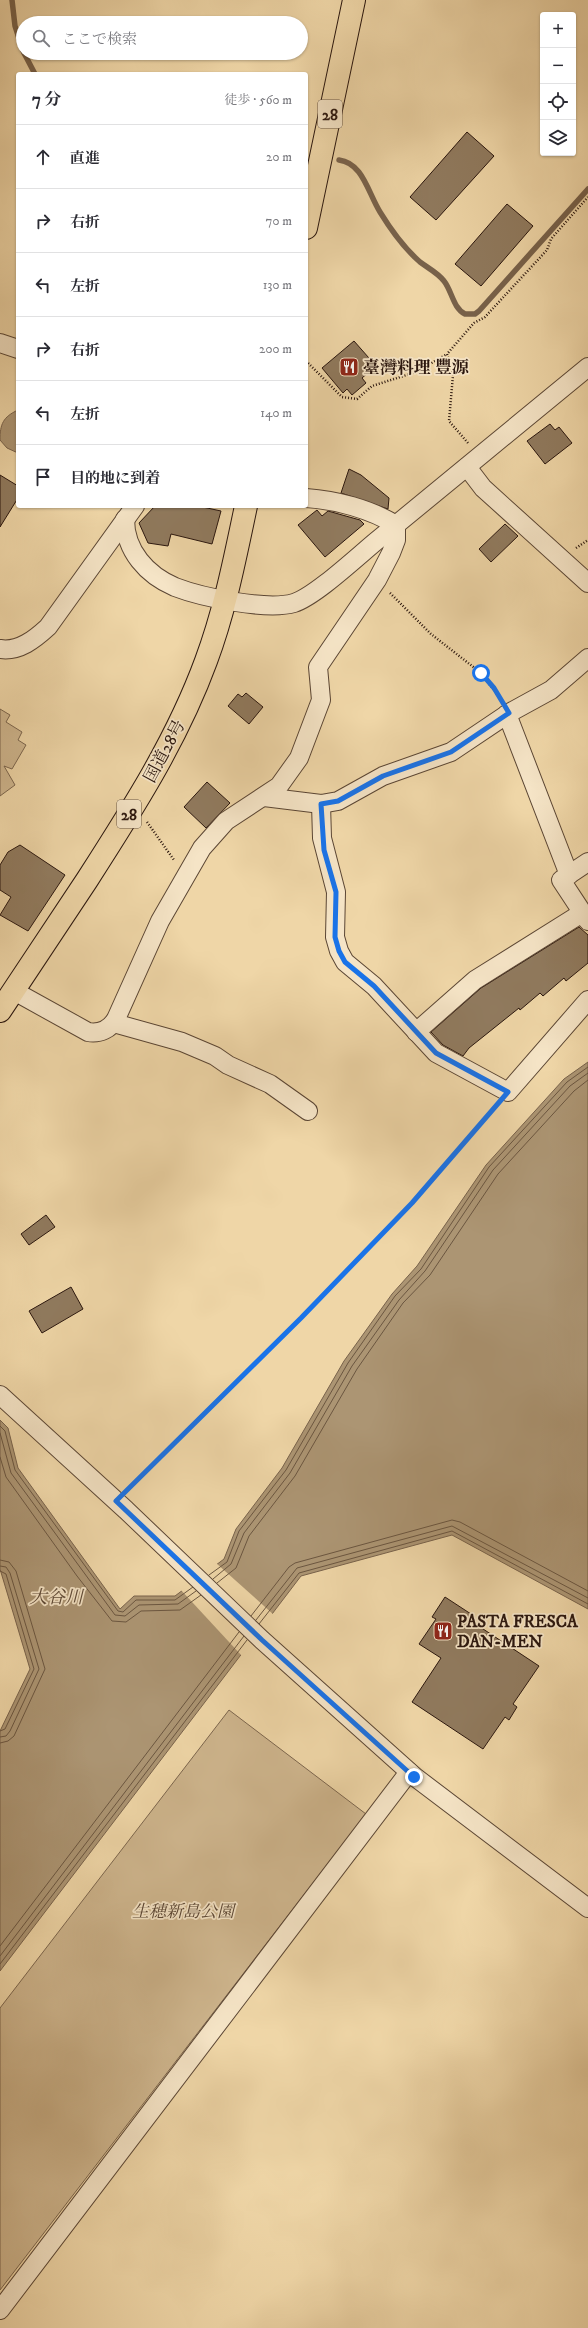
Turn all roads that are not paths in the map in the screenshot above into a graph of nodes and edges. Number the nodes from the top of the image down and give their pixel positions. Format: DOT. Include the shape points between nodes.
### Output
graph roads {
  1 [pos="354,0"];
  2 [pos="308,218"];
  3 [pos="0,343"];
  4 [pos="16,348"];
  5 [pos="588,367"];
  6 [pos="473,462"];
  7 [pos="308,498"];
  8 [pos="246,508"];
  9 [pos="130,512"];
  10 [pos="396,525"];
  11 [pos="588,583"];
  12 [pos="226,600"];
  13 [pos="0,649"];
  14 [pos="588,658"];
  15 [pos="508,713"];
  16 [pos="264,797"];
  17 [pos="321,804"];
  18 [pos="588,862"];
  19 [pos="569,875"];
  20 [pos="585,917"];
  21 [pos="14,991"];
  22 [pos="588,1000"];
  23 [pos="0,1011"];
  24 [pos="114,1022"];
  25 [pos="416,1032"];
  26 [pos="308,1111"];
  27 [pos="2,1397"];
  28 [pos="409,1772"];
  29 [pos="588,1908"];
  30 [pos="0,2310"];
  1 -- 2 [label="highway, 28"];
  3 -- 4 [label="street"];
  5 -- 6 [label="street"];
  6 -- 10 [label="street"];
  6 -- 11 [label="street" via="483,488"];
  7 -- 10 [label="street" via="326,499 381,516"];
  8 -- 12 [label="highway, 国道28号 / 28"];
  9 -- 12 [label="street" via="126,535 133,552 151,574 160,581 182,590"];
  9 -- 13 [label="street" via="48,627 37,638 21,647"];
  10 -- 12 [label="street" via="300,601 273,605"];
  10 -- 16 [label="street" via="396,540 377,580 318,666 321,700 299,758 278,786"];
  12 -- 21 [label="highway, 国道28号 / 28" via="206,662 155,771"];
  14 -- 15 [label="street" via="551,690"];
  15 -- 17 [label="street" via="451,752 383,776 338,801"];
  15 -- 19 [label="street"];
  16 -- 17 [label="street"];
  16 -- 24 [label="street" via="226,821 202,848 160,921"];
  17 -- 25 [label="street" via="324,850 336,892 335,937 339,951 345,962 374,986"];
  18 -- 19 [label="street"];
  19 -- 20 [label="street" via="561,880"];
  20 -- 25 [label="street" via="475,980"];
  21 -- 23 [label="highway, 国道28号 / 28"];
  21 -- 24 [label="street" via="88,1032 101,1032"];
  22 -- 25 [label="street" via="508,1092 436,1053"];
  24 -- 26 [label="street" via="182,1042 215,1056 228,1065 270,1084"];
  27 -- 28 [label="street" via="121,1505 262,1640"];
  28 -- 29 [label="street"];
  28 -- 30 [label="street"];
}
